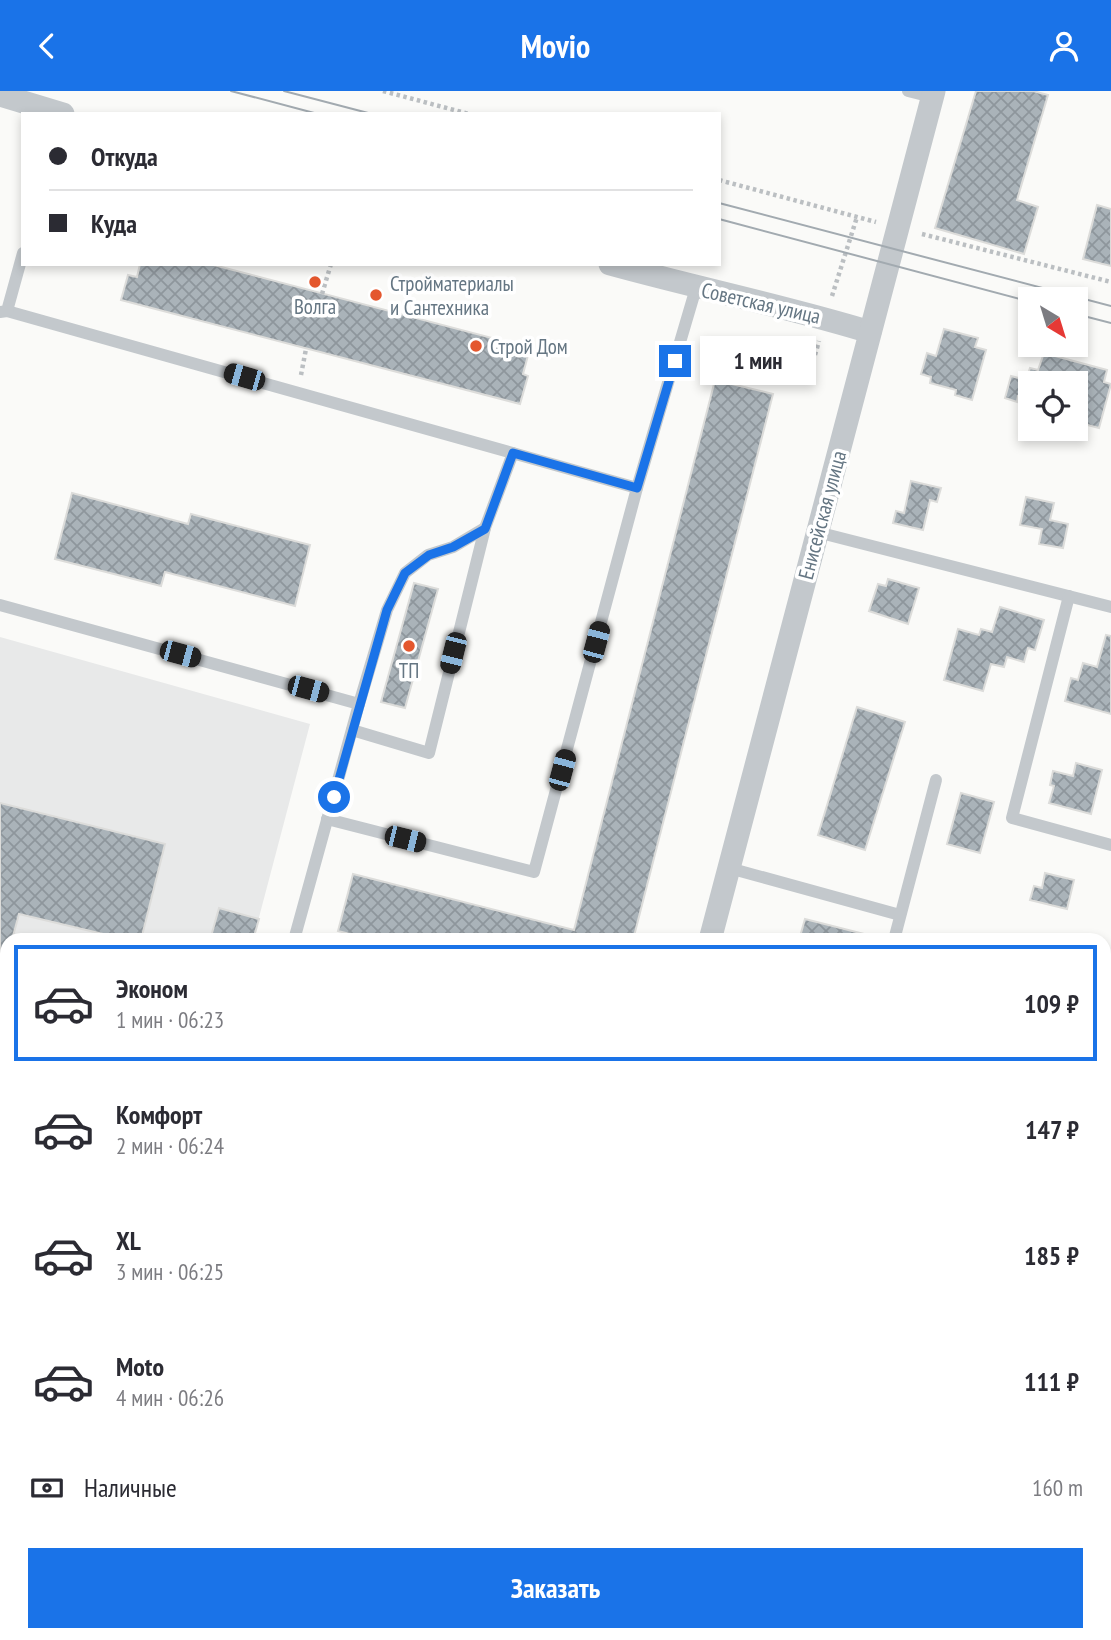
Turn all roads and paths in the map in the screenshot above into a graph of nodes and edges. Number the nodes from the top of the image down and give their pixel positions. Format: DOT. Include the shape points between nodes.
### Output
graph roads {
  1 [pos="383,91"];
  2 [pos="908,91"];
  3 [pos="933,94"];
  4 [pos="0,95"];
  5 [pos="55,112"];
  6 [pos="462,112"];
  7 [pos="721,181"];
  8 [pos="857,216"];
  9 [pos="898,227"];
  10 [pos="21,259"];
  11 [pos="330,266"];
  12 [pos="617,266"];
  13 [pos="1111,282"];
  14 [pos="696,288"];
  15 [pos="322,294"];
  16 [pos="4,311"];
  17 [pos="825,318"];
  18 [pos="870,332"];
  19 [pos="815,355"];
  20 [pos="513,453"];
  21 [pos="637,488"];
  22 [pos="485,529"];
  23 [pos="817,533"];
  24 [pos="1069,596"];
  25 [pos="0,605"];
  26 [pos="1111,607"];
  27 [pos="359,703"];
  28 [pos="352,730"];
  29 [pos="936,780"];
  30 [pos="327,819"];
  31 [pos="1111,845"];
  32 [pos="729,868"];
  33 [pos="900,915"];
  34 [pos="296,933"];
  35 [pos="712,933"];
  36 [pos="896,933"];
  1 -- 6 [label="path"];
  2 -- 3 [label="lane"];
  3 -- 9 [label="street, Енисейская улица"];
  4 -- 5 [label="street"];
  7 -- 8 [label="path"];
  8 -- 9 [label="path"];
  8 -- 17 [label="path"];
  9 -- 13 [label="path"];
  9 -- 18 [label="street, Енисейская улица"];
  10 -- 16 [label="lane"];
  11 -- 15 [label="path"];
  12 -- 14 [label="street, Советская улица"];
  14 -- 17 [label="street, Советская улица"];
  14 -- 21 [label="lane"];
  16 -- 20 [label="lane"];
  17 -- 18 [label="street, Советская улица"];
  17 -- 19 [label="path"];
  18 -- 23 [label="street, Енисейская улица"];
  20 -- 21 [label="lane"];
  20 -- 22 [label="lane"];
  21 -- 30 [label="lane" via="534,872"];
  22 -- 27 [label="lane" via="429,555 405,573 387,610"];
  22 -- 28 [label="lane" via="429,753"];
  23 -- 24 [label="lane"];
  23 -- 32 [label="street, Енисейская улица"];
  24 -- 26 [label="lane"];
  24 -- 31 [label="lane" via="1012,818"];
  25 -- 27 [label="lane"];
  27 -- 28 [label="lane"];
  28 -- 30 [label="lane"];
  29 -- 33 [label="lane"];
  30 -- 34 [label="lane"];
  32 -- 33 [label="lane"];
  32 -- 35 [label="street, Енисейская улица"];
  33 -- 36 [label="lane"];
}
